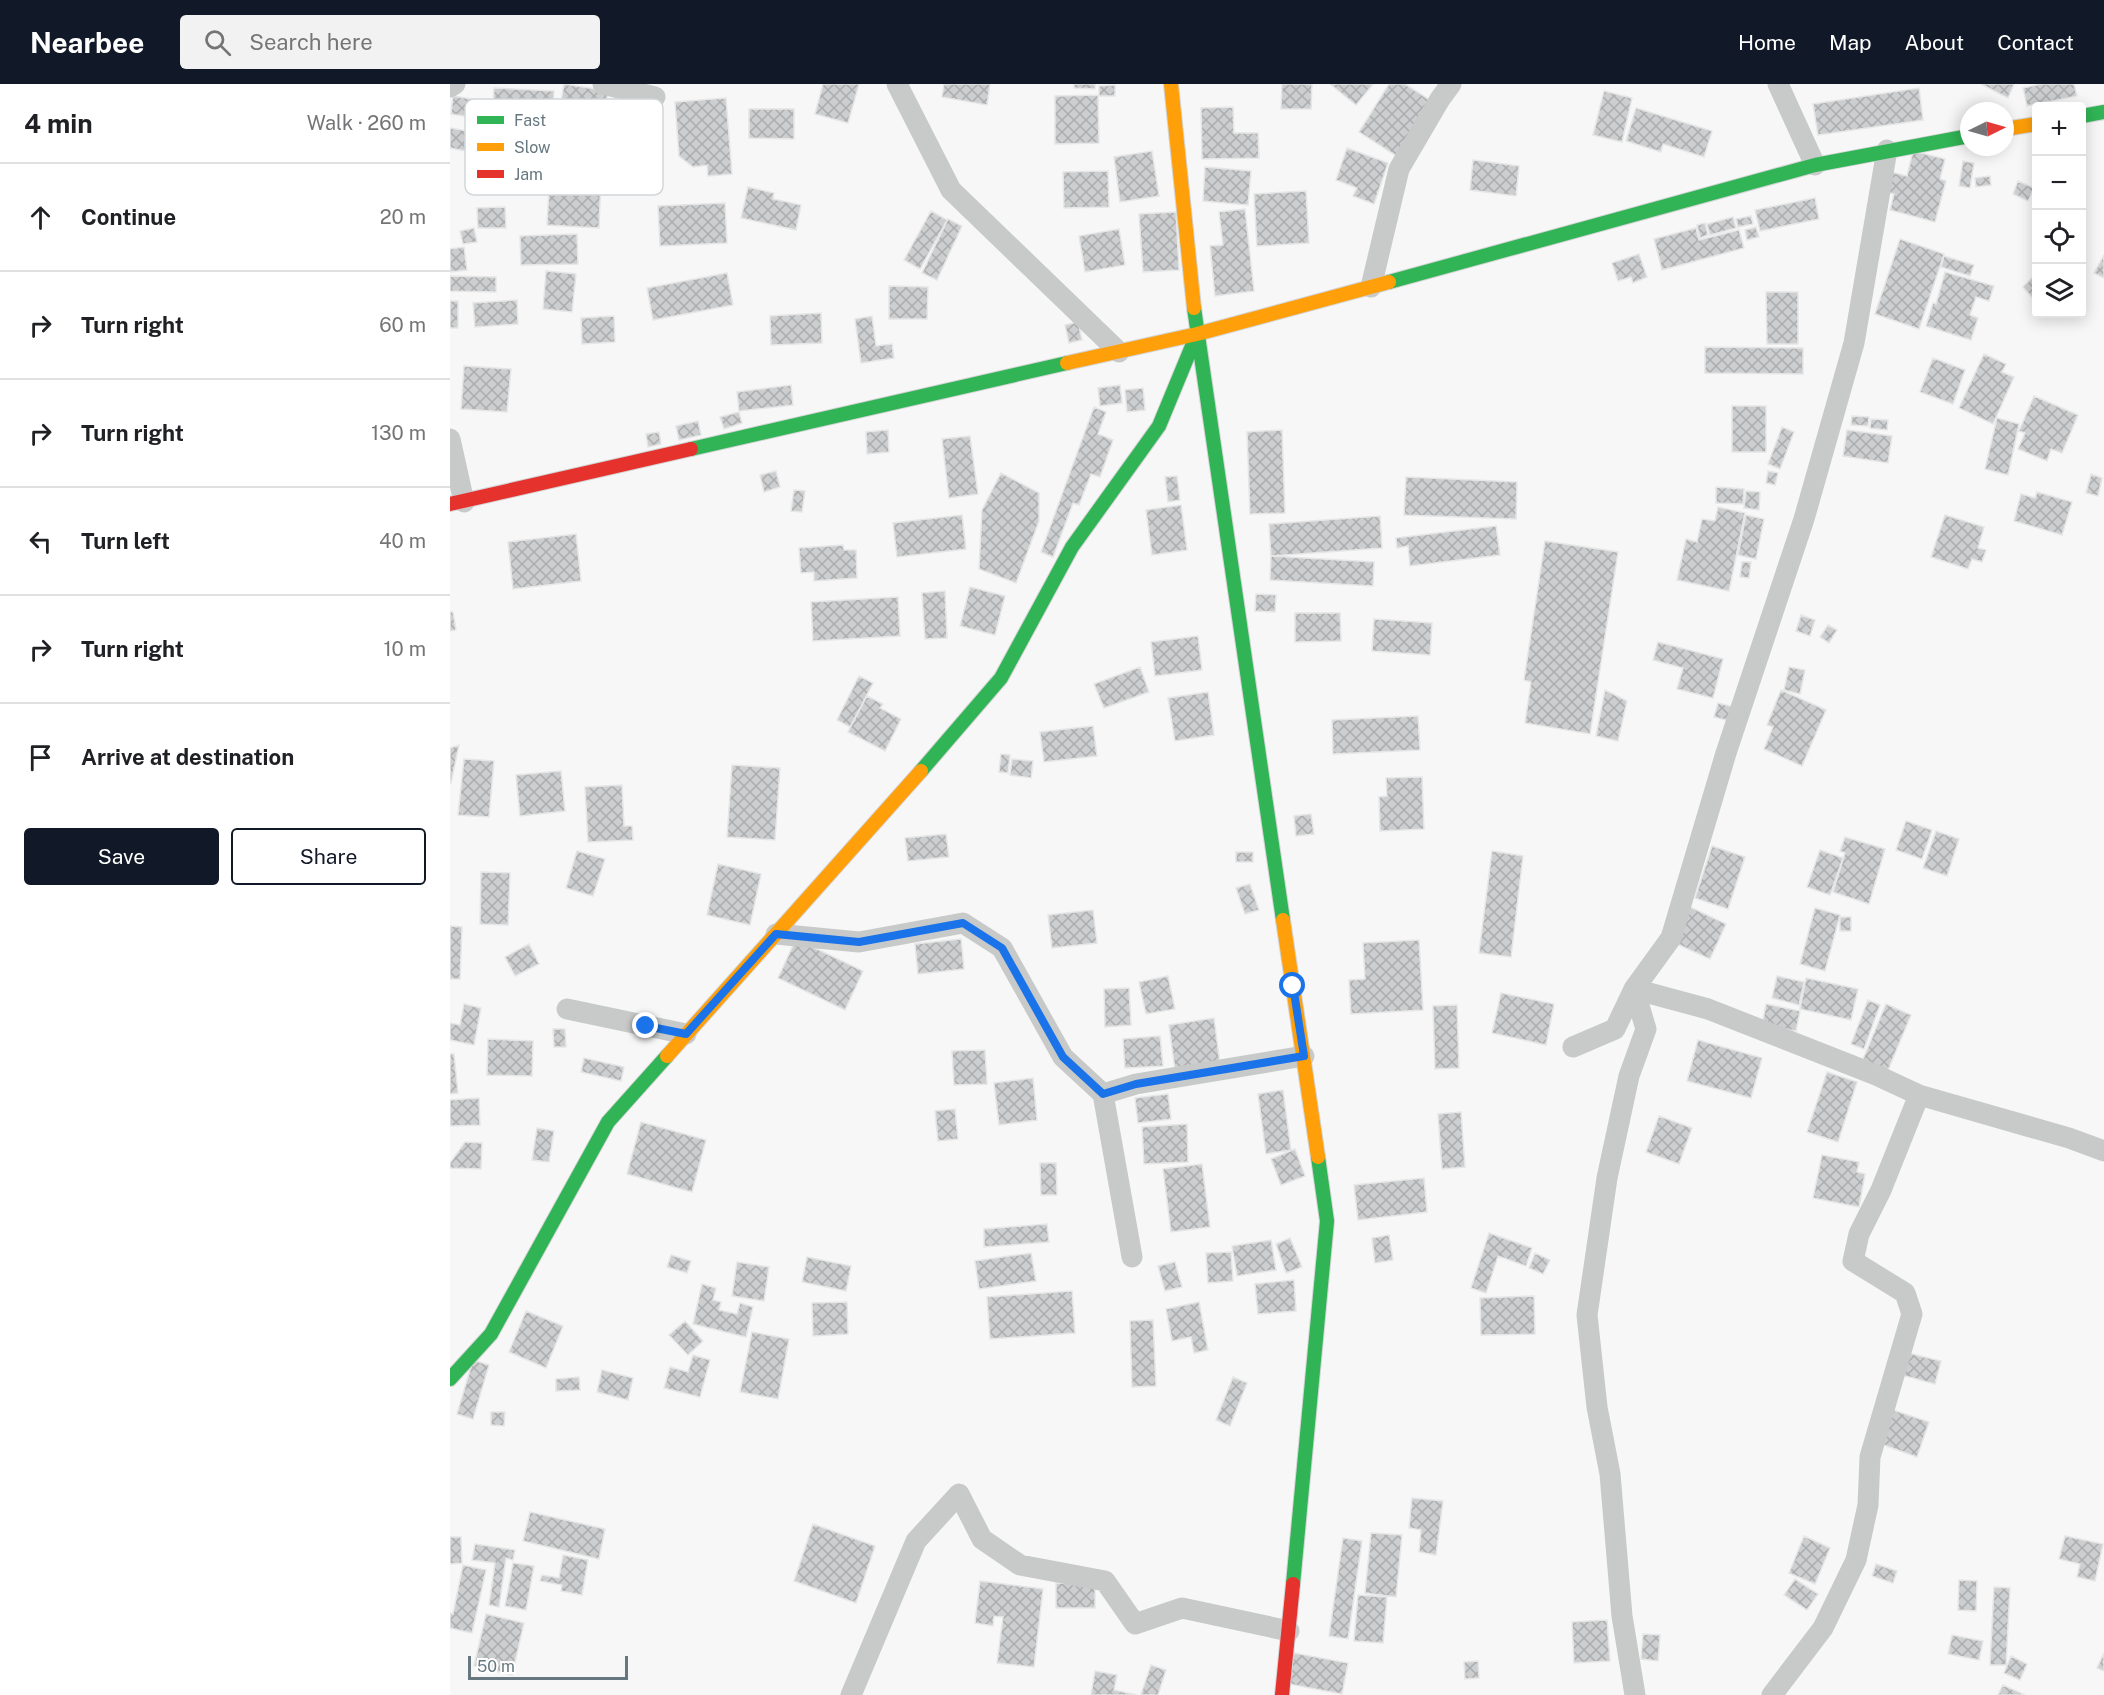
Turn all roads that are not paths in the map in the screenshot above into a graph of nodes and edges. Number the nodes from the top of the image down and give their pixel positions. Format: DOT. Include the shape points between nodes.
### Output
graph roads {
  1 [pos="455,84"];
  2 [pos="603,84"];
  3 [pos="897,84"];
  4 [pos="1171,84"];
  5 [pos="1451,84"];
  6 [pos="1778,84"];
  7 [pos="450,87"];
  8 [pos="655,97"];
  9 [pos="2104,112"];
  10 [pos="2086,115"];
  11 [pos="2032,125"];
  12 [pos="2014,128"];
  13 [pos="1960,138"];
  14 [pos="1887,150"];
  15 [pos="1815,165"];
  16 [pos="1371,287"];
  17 [pos="1197,333"];
  18 [pos="1119,352"];
  19 [pos="450,438"];
  20 [pos="457,503"];
  21 [pos="776,934"];
  22 [pos="1635,989"];
  23 [pos="567,1009"];
  24 [pos="686,1034"];
  25 [pos="1573,1047"];
  26 [pos="1304,1056"];
  27 [pos="1103,1094"];
  28 [pos="1919,1095"];
  29 [pos="2104,1151"];
  30 [pos="1132,1257"];
  31 [pos="450,1379"];
  32 [pos="1288,1631"];
  33 [pos="851,1695"];
  34 [pos="1282,1695"];
  35 [pos="1635,1695"];
  36 [pos="1772,1695"];
  1 -- 7 [label="street"];
  2 -- 8 [label="street"];
  3 -- 18 [label="street" via="951,190"];
  4 -- 17 [label="street"];
  5 -- 16 [label="street" via="1399,169"];
  6 -- 15 [label="street"];
  9 -- 10 [label="street"];
  11 -- 12 [label="street"];
  13 -- 14 [label="street"];
  14 -- 15 [label="street"];
  14 -- 22 [label="street" via="1854,343 1804,519 1726,753 1671,938"];
  15 -- 16 [label="street"];
  16 -- 17 [label="street"];
  17 -- 18 [label="street"];
  17 -- 21 [label="street" via="1159,426 1072,547 1001,678"];
  17 -- 26 [label="street"];
  18 -- 20 [label="street"];
  19 -- 20 [label="street"];
  21 -- 24 [label="street"];
  21 -- 27 [label="street" via="859,942 963,923 1002,948 1063,1057"];
  22 -- 25 [label="street" via="1615,1029"];
  22 -- 28 [label="street" via="1708,1009"];
  22 -- 35 [label="street" via="1646,1029 1629,1076 1612,1156 1587,1315 1597,1407 1610,1474 1622,1617"];
  23 -- 24 [label="street"];
  24 -- 31 [label="street" via="608,1122 491,1334"];
  26 -- 27 [label="street" via="1136,1084"];
  26 -- 32 [label="street" via="1327,1221"];
  27 -- 30 [label="street"];
  28 -- 29 [label="street"];
  28 -- 36 [label="street" via="1859,1234 1853,1261 1905,1293 1912,1314 1870,1457 1868,1505 1856,1560 1823,1628"];
  32 -- 33 [label="street" via="1182,1608 1135,1624 1105,1581 1020,1565 982,1539 959,1494 916,1541"];
  32 -- 34 [label="street"];
}
